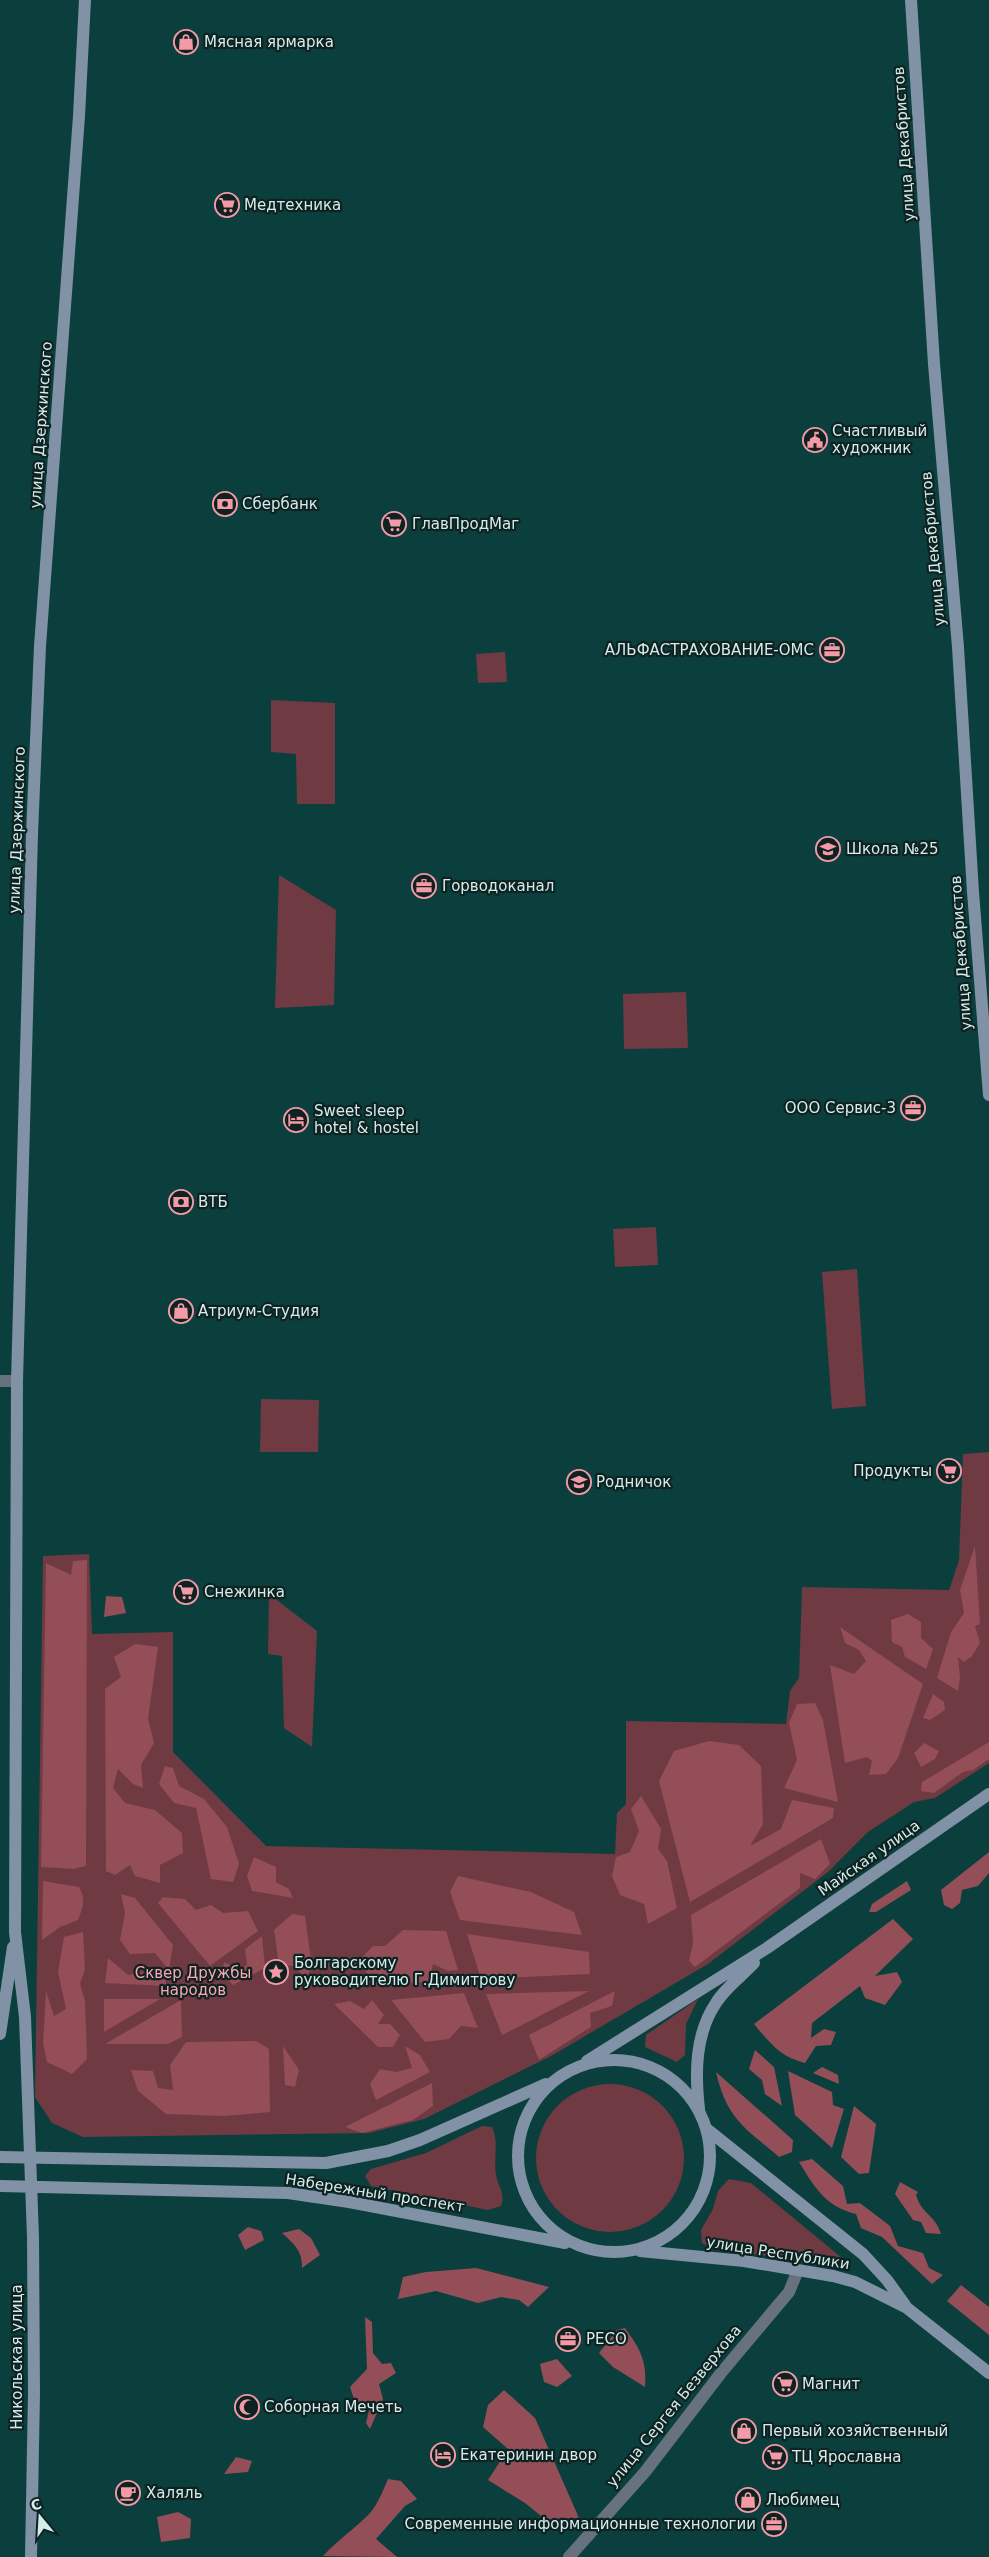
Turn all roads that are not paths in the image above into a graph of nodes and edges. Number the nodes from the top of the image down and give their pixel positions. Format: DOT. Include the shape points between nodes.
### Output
graph roads {
  1 [pos="85,0"];
  2 [pos="912,0"];
  3 [pos="989,1094"];
  4 [pos="0,1380"];
  5 [pos="17,1381"];
  6 [pos="989,1794"];
  7 [pos="15,1932"];
  8 [pos="767,1948"];
  9 [pos="0,2034"];
  10 [pos="579,2066"];
  11 [pos="553,2081"];
  12 [pos="699,2109"];
  13 [pos="708,2130"];
  14 [pos="0,2157"];
  15 [pos="30,2157"];
  16 [pos="0,2186"];
  17 [pos="31,2187"];
  18 [pos="593,2248"];
  19 [pos="638,2251"];
  20 [pos="798,2270"];
  21 [pos="907,2308"];
  22 [pos="989,2373"];
  23 [pos="31,2557"];
  24 [pos="569,2557"];
  1 -- 5 [label="main road, улица Дзержинского" via="79,123 40,646"];
  2 -- 3 [label="main road, улица Декабристов" via="934,364 958,647"];
  4 -- 5 [label="street"];
  5 -- 7 [label="main road, улица Дзержинского"];
  6 -- 8 [label="main road, Майская улица"];
  7 -- 9 [label="main road, улица Дзержинского"];
  7 -- 15 [label="main road, улица Дзержинского" via="25,2017"];
  8 -- 10 [label="main road, Майская улица"];
  8 -- 12 [label="main road, Майская улица" via="716,2003 704,2030 695,2077"];
  10 -- 11 [label="main road, Майская улица"];
  10 -- 12 [label="main road" via="606,2060 634,2062 659,2071 682,2088"];
  11 -- 15 [label="main road, Набережный проспект" via="420,2140 388,2151 326,2163"];
  11 -- 18 [label="main road" via="534,2100 522,2124 516,2151 518,2177 527,2203 543,2225 561,2238"];
  12 -- 13 [label="main road"];
  13 -- 19 [label="main road" via="711,2160 706,2189 692,2216 670,2237"];
  13 -- 21 [label="main road, улица Республики" via="863,2254"];
  14 -- 15 [label="main road, Набережный проспект"];
  15 -- 17 [label="main road, Никольская улица"];
  16 -- 17 [label="main road, Набережный проспект"];
  17 -- 18 [label="main road, Набережный проспект" via="288,2193"];
  17 -- 23 [label="main road, Никольская улица" via="34,2393"];
  18 -- 19 [label="main road, улица Республики"];
  19 -- 20 [label="main road, улица Республики" via="744,2261"];
  20 -- 21 [label="main road, улица Республики" via="855,2282"];
  20 -- 24 [label="street, улица Сергея Безверхова" via="789,2292 645,2472"];
  21 -- 22 [label="main road, улица Республики"];
}
